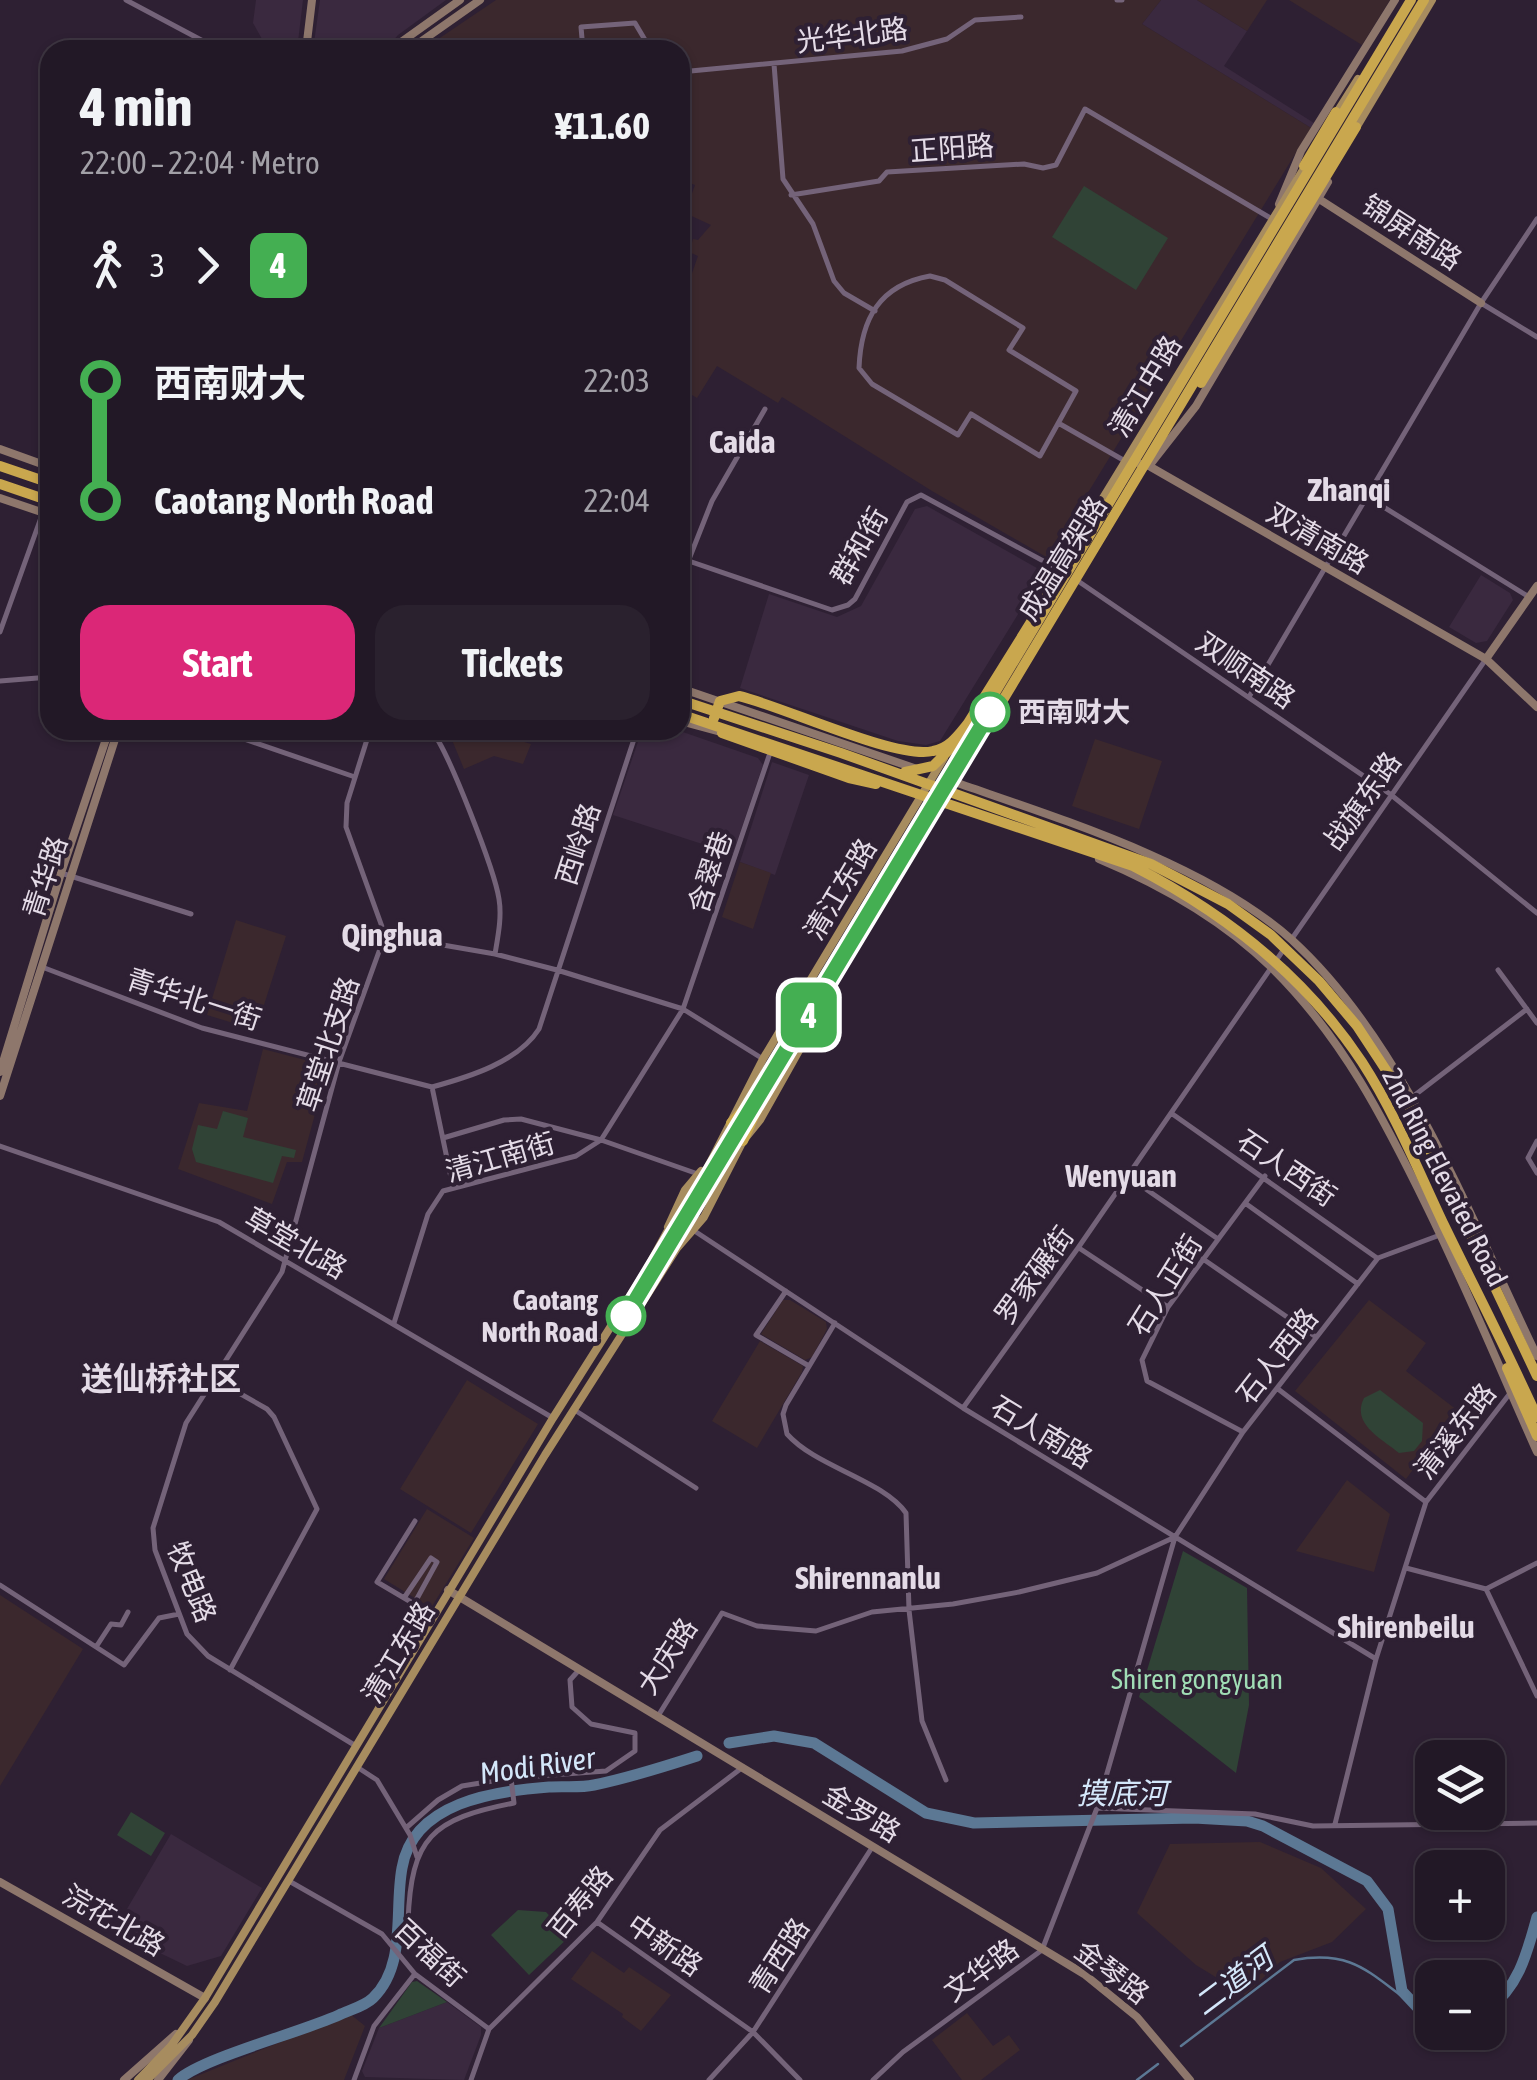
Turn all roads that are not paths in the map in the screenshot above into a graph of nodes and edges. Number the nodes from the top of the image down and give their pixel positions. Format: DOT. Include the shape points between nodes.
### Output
graph roads {
  1 [pos="126,0"];
  2 [pos="312,0"];
  3 [pos="460,0"];
  4 [pos="480,0"];
  5 [pos="1395,0"];
  6 [pos="1407,0"];
  7 [pos="1424,0"];
  8 [pos="1432,0"];
  9 [pos="1021,18"];
  10 [pos="201,40"];
  11 [pos="307,40"];
  12 [pos="404,40"];
  13 [pos="423,40"];
  14 [pos="582,40"];
  15 [pos="645,40"];
  16 [pos="774,63"];
  17 [pos="690,71"];
  18 [pos="1356,128"];
  19 [pos="791,195"];
  20 [pos="1318,197"];
  21 [pos="1537,219"];
  22 [pos="1274,220"];
  23 [pos="1481,303"];
  24 [pos="875,311"];
  25 [pos="1537,337"];
  26 [pos="766,410"];
  27 [pos="1060,424"];
  28 [pos="1160,441"];
  29 [pos="0,449"];
  30 [pos="1125,461"];
  31 [pos="40,463"];
  32 [pos="0,465"];
  33 [pos="1149,466"];
  34 [pos="40,480"];
  35 [pos="0,484"];
  36 [pos="0,498"];
  37 [pos="40,498"];
  38 [pos="1368,498"];
  39 [pos="40,512"];
  40 [pos="40,532"];
  41 [pos="690,545"];
  42 [pos="1077,558"];
  43 [pos="690,561"];
  44 [pos="1326,569"];
  45 [pos="1060,570"];
  46 [pos="1078,581"];
  47 [pos="1537,586"];
  48 [pos="1530,597"];
  49 [pos="0,632"];
  50 [pos="1486,659"];
  51 [pos="40,678"];
  52 [pos="0,681"];
  53 [pos="690,691"];
  54 [pos="1250,697"];
  55 [pos="690,703"];
  56 [pos="1537,707"];
  57 [pos="690,720"];
  58 [pos="690,720"];
  59 [pos="969,722"];
  60 [pos="106,740"];
  61 [pos="114,740"];
  62 [pos="247,740"];
  63 [pos="367,740"];
  64 [pos="437,740"];
  65 [pos="633,740"];
  66 [pos="772,746"];
  67 [pos="898,773"];
  68 [pos="934,775"];
  69 [pos="354,777"];
  70 [pos="955,782"];
  71 [pos="922,794"];
  72 [pos="1390,794"];
  73 [pos="944,804"];
  74 [pos="65,874"];
  75 [pos="1537,912"];
  76 [pos="191,914"];
  77 [pos="385,936"];
  78 [pos="1291,940"];
  79 [pos="495,954"];
  80 [pos="39,966"];
  81 [pos="1271,966"];
  82 [pos="557,970"];
  83 [pos="1498,970"];
  84 [pos="684,1009"];
  85 [pos="1527,1009"];
  86 [pos="1537,1023"];
  87 [pos="798,1031"];
  88 [pos="763,1059"];
  89 [pos="340,1062"];
  90 [pos="0,1072"];
  91 [pos="432,1088"];
  92 [pos="0,1096"];
  93 [pos="1411,1098"];
  94 [pos="1171,1114"];
  95 [pos="731,1124"];
  96 [pos="443,1138"];
  97 [pos="601,1140"];
  98 [pos="743,1142"];
  99 [pos="1537,1142"];
  100 [pos="0,1146"];
  101 [pos="708,1162"];
  102 [pos="726,1172"];
  103 [pos="1537,1173"];
  104 [pos="698,1174"];
  105 [pos="1128,1176"];
  106 [pos="1264,1176"];
  107 [pos="454,1186"];
  108 [pos="1245,1203"];
  109 [pos="693,1230"];
  110 [pos="667,1232"];
  111 [pos="1440,1235"];
  112 [pos="1218,1239"];
  113 [pos="678,1248"];
  114 [pos="1078,1248"];
  115 [pos="285,1258"];
  116 [pos="1378,1258"];
  117 [pos="1203,1260"];
  118 [pos="1358,1284"];
  119 [pos="786,1291"];
  120 [pos="1168,1307"];
  121 [pos="1509,1314"];
  122 [pos="1488,1315"];
  123 [pos="394,1323"];
  124 [pos="835,1324"];
  125 [pos="1317,1338"];
  126 [pos="1537,1358"];
  127 [pos="809,1366"];
  128 [pos="1537,1376"];
  129 [pos="216,1380"];
  130 [pos="1278,1389"];
  131 [pos="1510,1392"];
  132 [pos="962,1408"];
  133 [pos="573,1410"];
  134 [pos="1537,1417"];
  135 [pos="552,1418"];
  136 [pos="1243,1432"];
  137 [pos="1537,1436"];
  138 [pos="1537,1452"];
  139 [pos="696,1488"];
  140 [pos="1426,1502"];
  141 [pos="415,1521"];
  142 [pos="1175,1537"];
  143 [pos="1537,1564"];
  144 [pos="1406,1568"];
  145 [pos="0,1585"];
  146 [pos="1486,1588"];
  147 [pos="448,1590"];
  148 [pos="458,1597"];
  149 [pos="404,1598"];
  150 [pos="414,1604"];
  151 [pos="909,1610"];
  152 [pos="128,1612"];
  153 [pos="179,1614"];
  154 [pos="434,1615"];
  155 [pos="96,1647"];
  156 [pos="1376,1659"];
  157 [pos="230,1670"];
  158 [pos="578,1670"];
  159 [pos="1537,1696"];
  160 [pos="658,1716"];
  161 [pos="356,1746"];
  162 [pos="744,1767"];
  163 [pos="356,1768"];
  164 [pos="946,1780"];
  165 [pos="511,1782"];
  166 [pos="1096,1808"];
  167 [pos="1537,1823"];
  168 [pos="1334,1824"];
  169 [pos="406,1828"];
  170 [pos="873,1846"];
  171 [pos="417,1854"];
  172 [pos="288,1881"];
  173 [pos="0,1882"];
  174 [pos="408,1922"];
  175 [pos="597,1922"];
  176 [pos="1042,1950"];
  177 [pos="415,1974"];
  178 [pos="205,1998"];
  179 [pos="183,2028"];
  180 [pos="489,2030"];
  181 [pos="754,2032"];
  182 [pos="192,2035"];
  183 [pos="159,2065"];
  184 [pos="124,2080"];
  185 [pos="138,2080"];
  186 [pos="147,2080"];
  187 [pos="158,2080"];
  188 [pos="354,2080"];
  189 [pos="471,2080"];
  190 [pos="709,2080"];
  191 [pos="800,2080"];
  192 [pos="873,2080"];
  193 [pos="1190,2080"];
  1 -- 10 [label="street"];
  2 -- 11 [label="main road"];
  3 -- 12 [label="main road"];
  4 -- 13 [label="main road"];
  5 -- 22 [label="main road" via="1301,151"];
  6 -- 22 [label="highway, 成温高架路"];
  6 -- 22 [label="highway"];
  7 -- 28 [label="highway, 成温高架路"];
  8 -- 18 [label="main road, 清江中路"];
  9 -- 16 [label="street, 光华北路" via="976,20 947,38 902,52"];
  14 -- 15 [label="street" via="581,27 635,23"];
  16 -- 17 [label="street, 光华北路"];
  16 -- 19 [label="street" via="783,179"];
  18 -- 20 [label="highway"];
  18 -- 33 [label="main road, 清江中路"];
  19 -- 22 [label="street, 正阳路" via="879,182 886,172 1050,168 1085,109"];
  19 -- 24 [label="street" via="812,224 834,281"];
  20 -- 23 [label="main road, 锦屏南路"];
  20 -- 28 [label="highway"];
  20 -- 33 [label="main road, 清江中路" via="1196,406"];
  21 -- 23 [label="street"];
  22 -- 30 [label="main road, 清江中路"];
  22 -- 42 [label="highway, 成温高架路"];
  23 -- 25 [label="street"];
  23 -- 38 [label="street"];
  24 -- 27 [label="street" via="894,286 930,276 945,280 1023,328 1010,350 1076,391"];
  24 -- 27 [label="street" via="860,342 859,368 872,384 958,435 971,414 1040,456"];
  26 -- 41 [label="street"];
  27 -- 30 [label="street"];
  28 -- 87 [label="highway, 成温高架路"];
  29 -- 31 [label="main road"];
  30 -- 33 [label="main road, 双清南路"];
  30 -- 45 [label="main road, 清江中路"];
  32 -- 34 [label="highway"];
  33 -- 44 [label="main road, 双清南路"];
  33 -- 46 [label="main road, 清江中路"];
  35 -- 37 [label="highway"];
  36 -- 39 [label="main road"];
  38 -- 44 [label="street"];
  38 -- 48 [label="street"];
  40 -- 49 [label="street"];
  42 -- 59 [label="highway" via="1053,584"];
  42 -- 87 [label="highway, 成温高架路"];
  43 -- 45 [label="street, 群和街" via="840,609 855,598 907,502 921,495"];
  44 -- 50 [label="main road, 双清南路"];
  44 -- 54 [label="street"];
  45 -- 68 [label="main road, 清江中路"];
  46 -- 54 [label="street, 双顺南路"];
  46 -- 70 [label="main road, 清江中路"];
  47 -- 48 [label="main road"];
  48 -- 50 [label="main road"];
  50 -- 56 [label="main road, 双清南路"];
  50 -- 72 [label="street, 战旗东路"];
  51 -- 52 [label="street"];
  53 -- 68 [label="main road"];
  54 -- 72 [label="street, 双顺南路"];
  55 -- 67 [label="highway, 2nd Ring Elevated Road"];
  57 -- 66 [label="main road"];
  58 -- 71 [label="highway, 2nd Ring Elevated Road"];
  59 -- 67 [label="highway" via="940,762"];
  59 -- 71 [label="highway" via="946,747 922,752 739,696 717,706 714,718 726,736 848,778"];
  60 -- 74 [label="main road, 青华路"];
  61 -- 74 [label="main road, 青华路"];
  62 -- 69 [label="street"];
  63 -- 69 [label="street"];
  64 -- 79 [label="street" via="497,890"];
  65 -- 82 [label="street, 西岭路"];
  66 -- 71 [label="main road"];
  66 -- 84 [label="street, 含翠巷"];
  67 -- 121 [label="highway, 2nd Ring Elevated Road" via="1151,864 1228,904 1280,943 1357,1026 1390,1074"];
  68 -- 70 [label="main road"];
  68 -- 71 [label="main road, 清江中路"];
  69 -- 77 [label="street" via="346,827"];
  70 -- 73 [label="main road, 清江中路"];
  70 -- 78 [label="main road" via="1183,870"];
  71 -- 73 [label="main road"];
  71 -- 88 [label="main road, 清江东路"];
  71 -- 122 [label="highway, 2nd Ring Elevated Road" via="1133,866 1190,898 1290,975 1362,1062"];
  72 -- 75 [label="street, 双顺南路"];
  72 -- 78 [label="street, 战旗东路"];
  73 -- 81 [label="main road" via="1146,880"];
  73 -- 98 [label="main road, 清江东路"];
  74 -- 76 [label="street"];
  74 -- 80 [label="main road, 青华路"];
  74 -- 90 [label="main road, 青华路"];
  77 -- 79 [label="street"];
  77 -- 89 [label="street, 草堂北支路"];
  78 -- 81 [label="street, 战旗东路"];
  78 -- 93 [label="main road" via="1349,1004"];
  79 -- 82 [label="street"];
  80 -- 89 [label="street, 青华北一街" via="202,1028"];
  80 -- 92 [label="main road, 青华路"];
  81 -- 94 [label="street, 罗家碾街"];
  81 -- 111 [label="main road" via="1369,1090"];
  82 -- 84 [label="street"];
  82 -- 91 [label="street, 西岭路" via="528,1047"];
  83 -- 85 [label="street"];
  84 -- 88 [label="street"];
  84 -- 97 [label="street, 含翠巷"];
  85 -- 86 [label="street"];
  85 -- 93 [label="street"];
  87 -- 95 [label="highway, 成温高架路"];
  87 -- 98 [label="highway, 成温高架路"];
  88 -- 95 [label="main road, 清江东路"];
  89 -- 91 [label="street, 青华北一街"];
  89 -- 115 [label="street, 草堂北支路"];
  91 -- 96 [label="street"];
  93 -- 126 [label="main road"];
  94 -- 105 [label="street, 罗家碾街"];
  94 -- 106 [label="street, 石人西街"];
  95 -- 101 [label="main road, 清江东路"];
  96 -- 97 [label="street" via="522,1119"];
  96 -- 107 [label="street"];
  97 -- 104 [label="street"];
  97 -- 107 [label="street, 清江南街" via="576,1156"];
  98 -- 102 [label="main road, 清江东路"];
  99 -- 103 [label="street" via="1528,1158"];
  100 -- 115 [label="street, 草堂北路" via="205,1216"];
  101 -- 104 [label="main road, 清江东路"];
  101 -- 110 [label="main road, 清江东路"];
  102 -- 109 [label="main road, 清江东路"];
  102 -- 113 [label="main road, 清江东路" via="695,1210"];
  104 -- 110 [label="main road, 清江东路"];
  105 -- 112 [label="street"];
  105 -- 114 [label="street, 罗家碾街"];
  106 -- 108 [label="street, 石人正街"];
  106 -- 116 [label="street, 石人西街"];
  107 -- 123 [label="street, 清江南街" via="436,1198 428,1214"];
  108 -- 112 [label="street, 石人正街"];
  108 -- 118 [label="street"];
  109 -- 113 [label="main road, 清江东路"];
  109 -- 119 [label="street, 石人南路"];
  110 -- 135 [label="main road, 清江东路"];
  111 -- 116 [label="street"];
  111 -- 131 [label="main road"];
  112 -- 117 [label="street, 石人正街"];
  113 -- 133 [label="main road, 清江东路"];
  114 -- 120 [label="street"];
  114 -- 132 [label="street, 罗家碾街"];
  115 -- 123 [label="street, 草堂北路"];
  115 -- 129 [label="street, 牧电路"];
  116 -- 118 [label="street, 石人西路"];
  117 -- 120 [label="street, 石人正街"];
  117 -- 125 [label="street"];
  118 -- 125 [label="street, 石人西路"];
  119 -- 124 [label="street, 石人南路"];
  119 -- 127 [label="street" via="756,1335"];
  120 -- 136 [label="street, 石人正街" via="1142,1360 1148,1381"];
  121 -- 126 [label="highway"];
  121 -- 128 [label="highway"];
  122 -- 134 [label="highway"];
  122 -- 137 [label="highway"];
  123 -- 135 [label="street, 草堂北路"];
  124 -- 127 [label="street"];
  124 -- 132 [label="street, 石人南路"];
  125 -- 130 [label="street, 石人西路"];
  126 -- 131 [label="street, 清溪东路"];
  127 -- 151 [label="street" via="786,1405 786,1434 906,1513"];
  129 -- 153 [label="street, 牧电路" via="186,1423 153,1528"];
  129 -- 157 [label="street" via="274,1417 317,1509"];
  130 -- 136 [label="street, 石人西路"];
  130 -- 140 [label="street"];
  131 -- 138 [label="main road"];
  131 -- 140 [label="street, 清溪东路"];
  132 -- 142 [label="street, 石人南路"];
  133 -- 139 [label="street"];
  133 -- 148 [label="main road, 清江东路"];
  135 -- 147 [label="main road, 清江东路"];
  136 -- 142 [label="street, 石人西路"];
  140 -- 144 [label="street, 清溪东路"];
  141 -- 149 [label="street" via="377,1582"];
  142 -- 151 [label="street, 大庆路" via="1097,1573"];
  142 -- 156 [label="street, 石人南路"];
  142 -- 166 [label="street, 石人西路"];
  143 -- 146 [label="street"];
  144 -- 146 [label="street"];
  144 -- 156 [label="street, 清溪东路"];
  145 -- 155 [label="street"];
  146 -- 159 [label="street"];
  147 -- 148 [label="main road, 大庆路"];
  147 -- 154 [label="main road, 清江东路"];
  148 -- 158 [label="main road, 大庆路"];
  148 -- 163 [label="main road, 清江东路"];
  149 -- 150 [label="street"];
  149 -- 150 [label="street" via="431,1558 438,1562"];
  150 -- 154 [label="street"];
  151 -- 160 [label="street, 大庆路" via="872,1612 816,1631 757,1626 722,1613"];
  151 -- 164 [label="street" via="922,1721"];
  152 -- 155 [label="street"];
  153 -- 155 [label="street" via="159,1618 124,1665"];
  153 -- 157 [label="street, 牧电路" via="187,1634"];
  154 -- 161 [label="main road, 清江东路"];
  156 -- 168 [label="street, 清溪东路"];
  157 -- 161 [label="street, 牧电路"];
  158 -- 160 [label="main road, 大庆路"];
  158 -- 165 [label="street" via="570,1680 572,1707 591,1724 634,1733 635,1751 606,1771"];
  160 -- 162 [label="main road, 金罗路"];
  161 -- 178 [label="main road, 清江东路"];
  162 -- 170 [label="main road, 金罗路"];
  162 -- 175 [label="street, 百寿路" via="660,1830"];
  163 -- 169 [label="street" via="377,1780"];
  163 -- 172 [label="main road, 清江东路"];
  165 -- 169 [label="street" via="462,1786"];
  165 -- 171 [label="street" via="514,1803 453,1819"];
  166 -- 168 [label="street"];
  166 -- 176 [label="street, 文华路"];
  167 -- 168 [label="street"];
  169 -- 171 [label="street"];
  170 -- 176 [label="main road, 金罗路"];
  170 -- 181 [label="street, 青西路"];
  171 -- 174 [label="street"];
  172 -- 177 [label="street, 百福街" via="382,1934"];
  172 -- 182 [label="main road, 清江东路"];
  173 -- 178 [label="main road, 浣花北路"];
  175 -- 180 [label="street, 百寿路"];
  175 -- 181 [label="street, 中新路"];
  176 -- 192 [label="street, 文华路"];
  176 -- 193 [label="main road, 金琴路" via="1112,1994"];
  177 -- 180 [label="street, 百福街"];
  177 -- 188 [label="street" via="374,2026"];
  178 -- 179 [label="main road, 清江东路"];
  179 -- 183 [label="main road, 清江东路"];
  179 -- 184 [label="main road"];
  180 -- 189 [label="street, 百寿路"];
  181 -- 190 [label="street, 青西路"];
  181 -- 191 [label="street, 中新路"];
  182 -- 183 [label="main road"];
  182 -- 187 [label="main road, 清江东路"];
  183 -- 185 [label="main road"];
  183 -- 186 [label="main road"];
}
